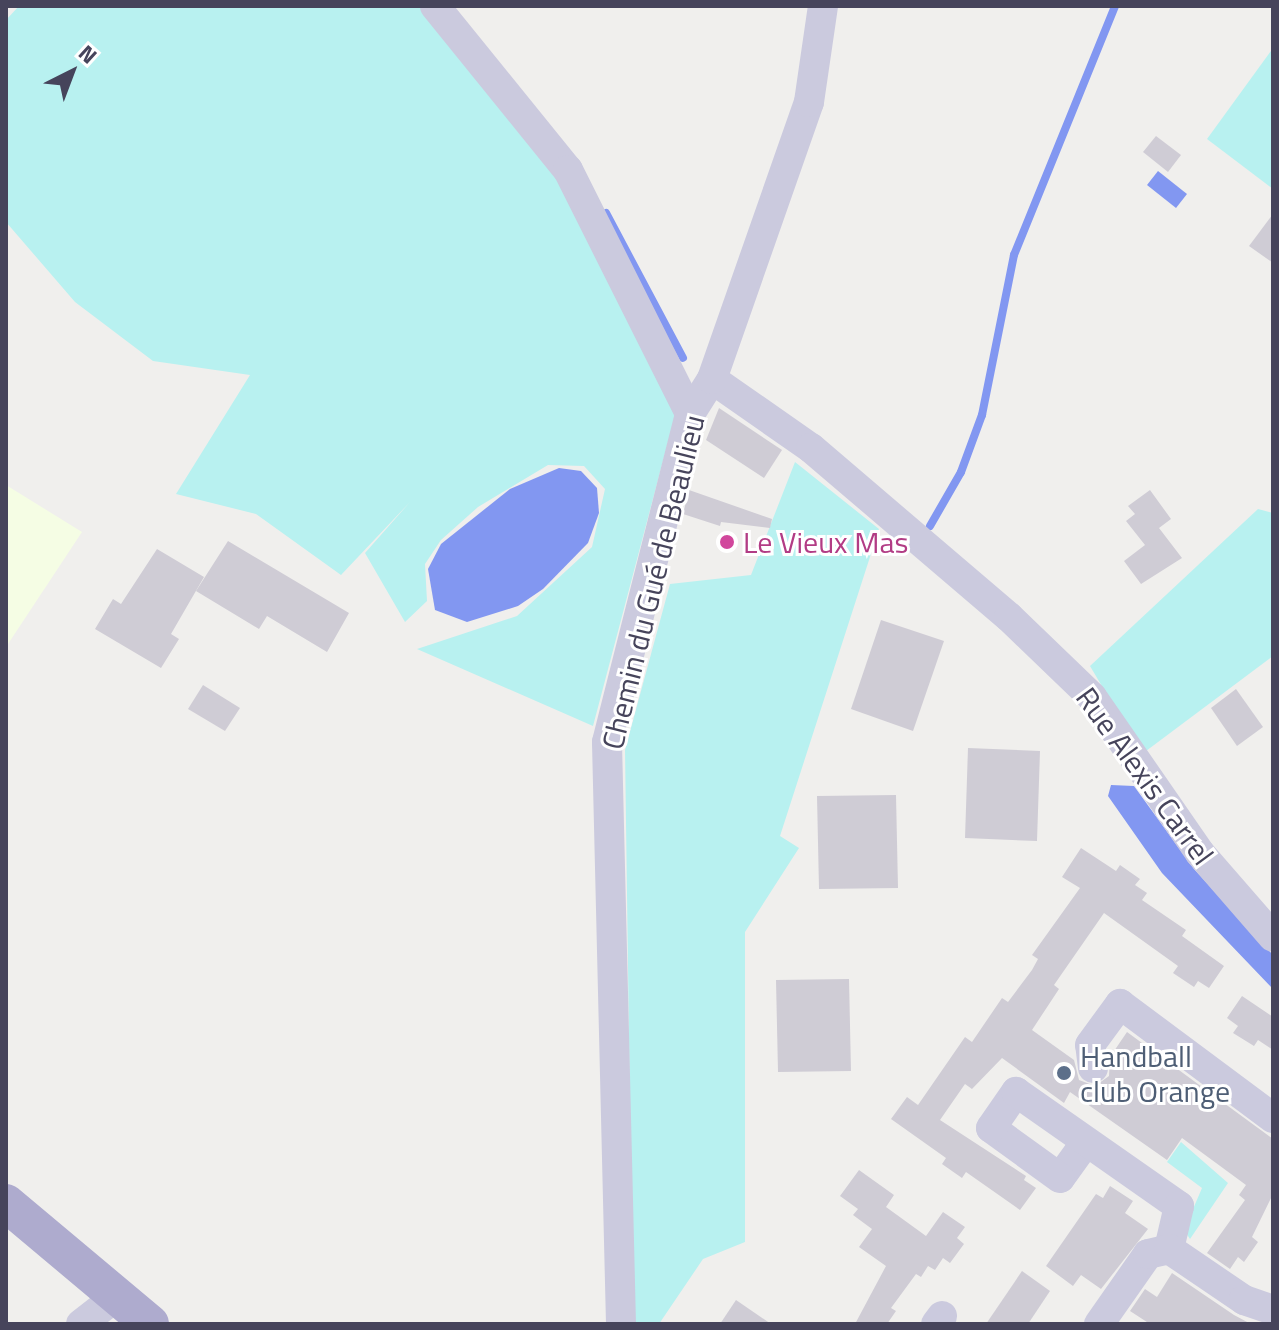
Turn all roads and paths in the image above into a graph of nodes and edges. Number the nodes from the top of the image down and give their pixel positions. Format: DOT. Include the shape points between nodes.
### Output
graph roads {
  1 [pos="435,6"];
  2 [pos="823,6"];
  3 [pos="712,379"];
  4 [pos="690,414"];
  5 [pos="1273,937"];
  6 [pos="1093,1068"];
  7 [pos="1273,1118"];
  8 [pos="1086,1142"];
  9 [pos="6,1203"];
  10 [pos="1169,1249"];
  11 [pos="117,1296"];
  12 [pos="1273,1305"];
  13 [pos="81,1324"];
  14 [pos="150,1324"];
  15 [pos="621,1324"];
  16 [pos="1099,1324"];
  1 -- 4 [label="street" via="568,170"];
  2 -- 3 [label="street, Chemin du Gué de Beaulieu" via="809,102"];
  3 -- 4 [label="street, Chemin du Gué de Beaulieu"];
  3 -- 5 [label="street, Rue Alexis Carrel" via="811,448 1009,617 1092,697 1192,842"];
  4 -- 15 [label="street, Chemin du Gué de Beaulieu" via="607,742"];
  6 -- 7 [label="street" via="1090,1045 1120,1004"];
  8 -- 8 [label="street" via="1016,1092 991,1128 1060,1178"];
  8 -- 10 [label="street" via="1179,1206"];
  9 -- 11 [label="main road"];
  10 -- 12 [label="street" via="1244,1300"];
  10 -- 16 [label="street" via="1148,1254"];
  11 -- 13 [label="street"];
  11 -- 14 [label="main road"];
}
